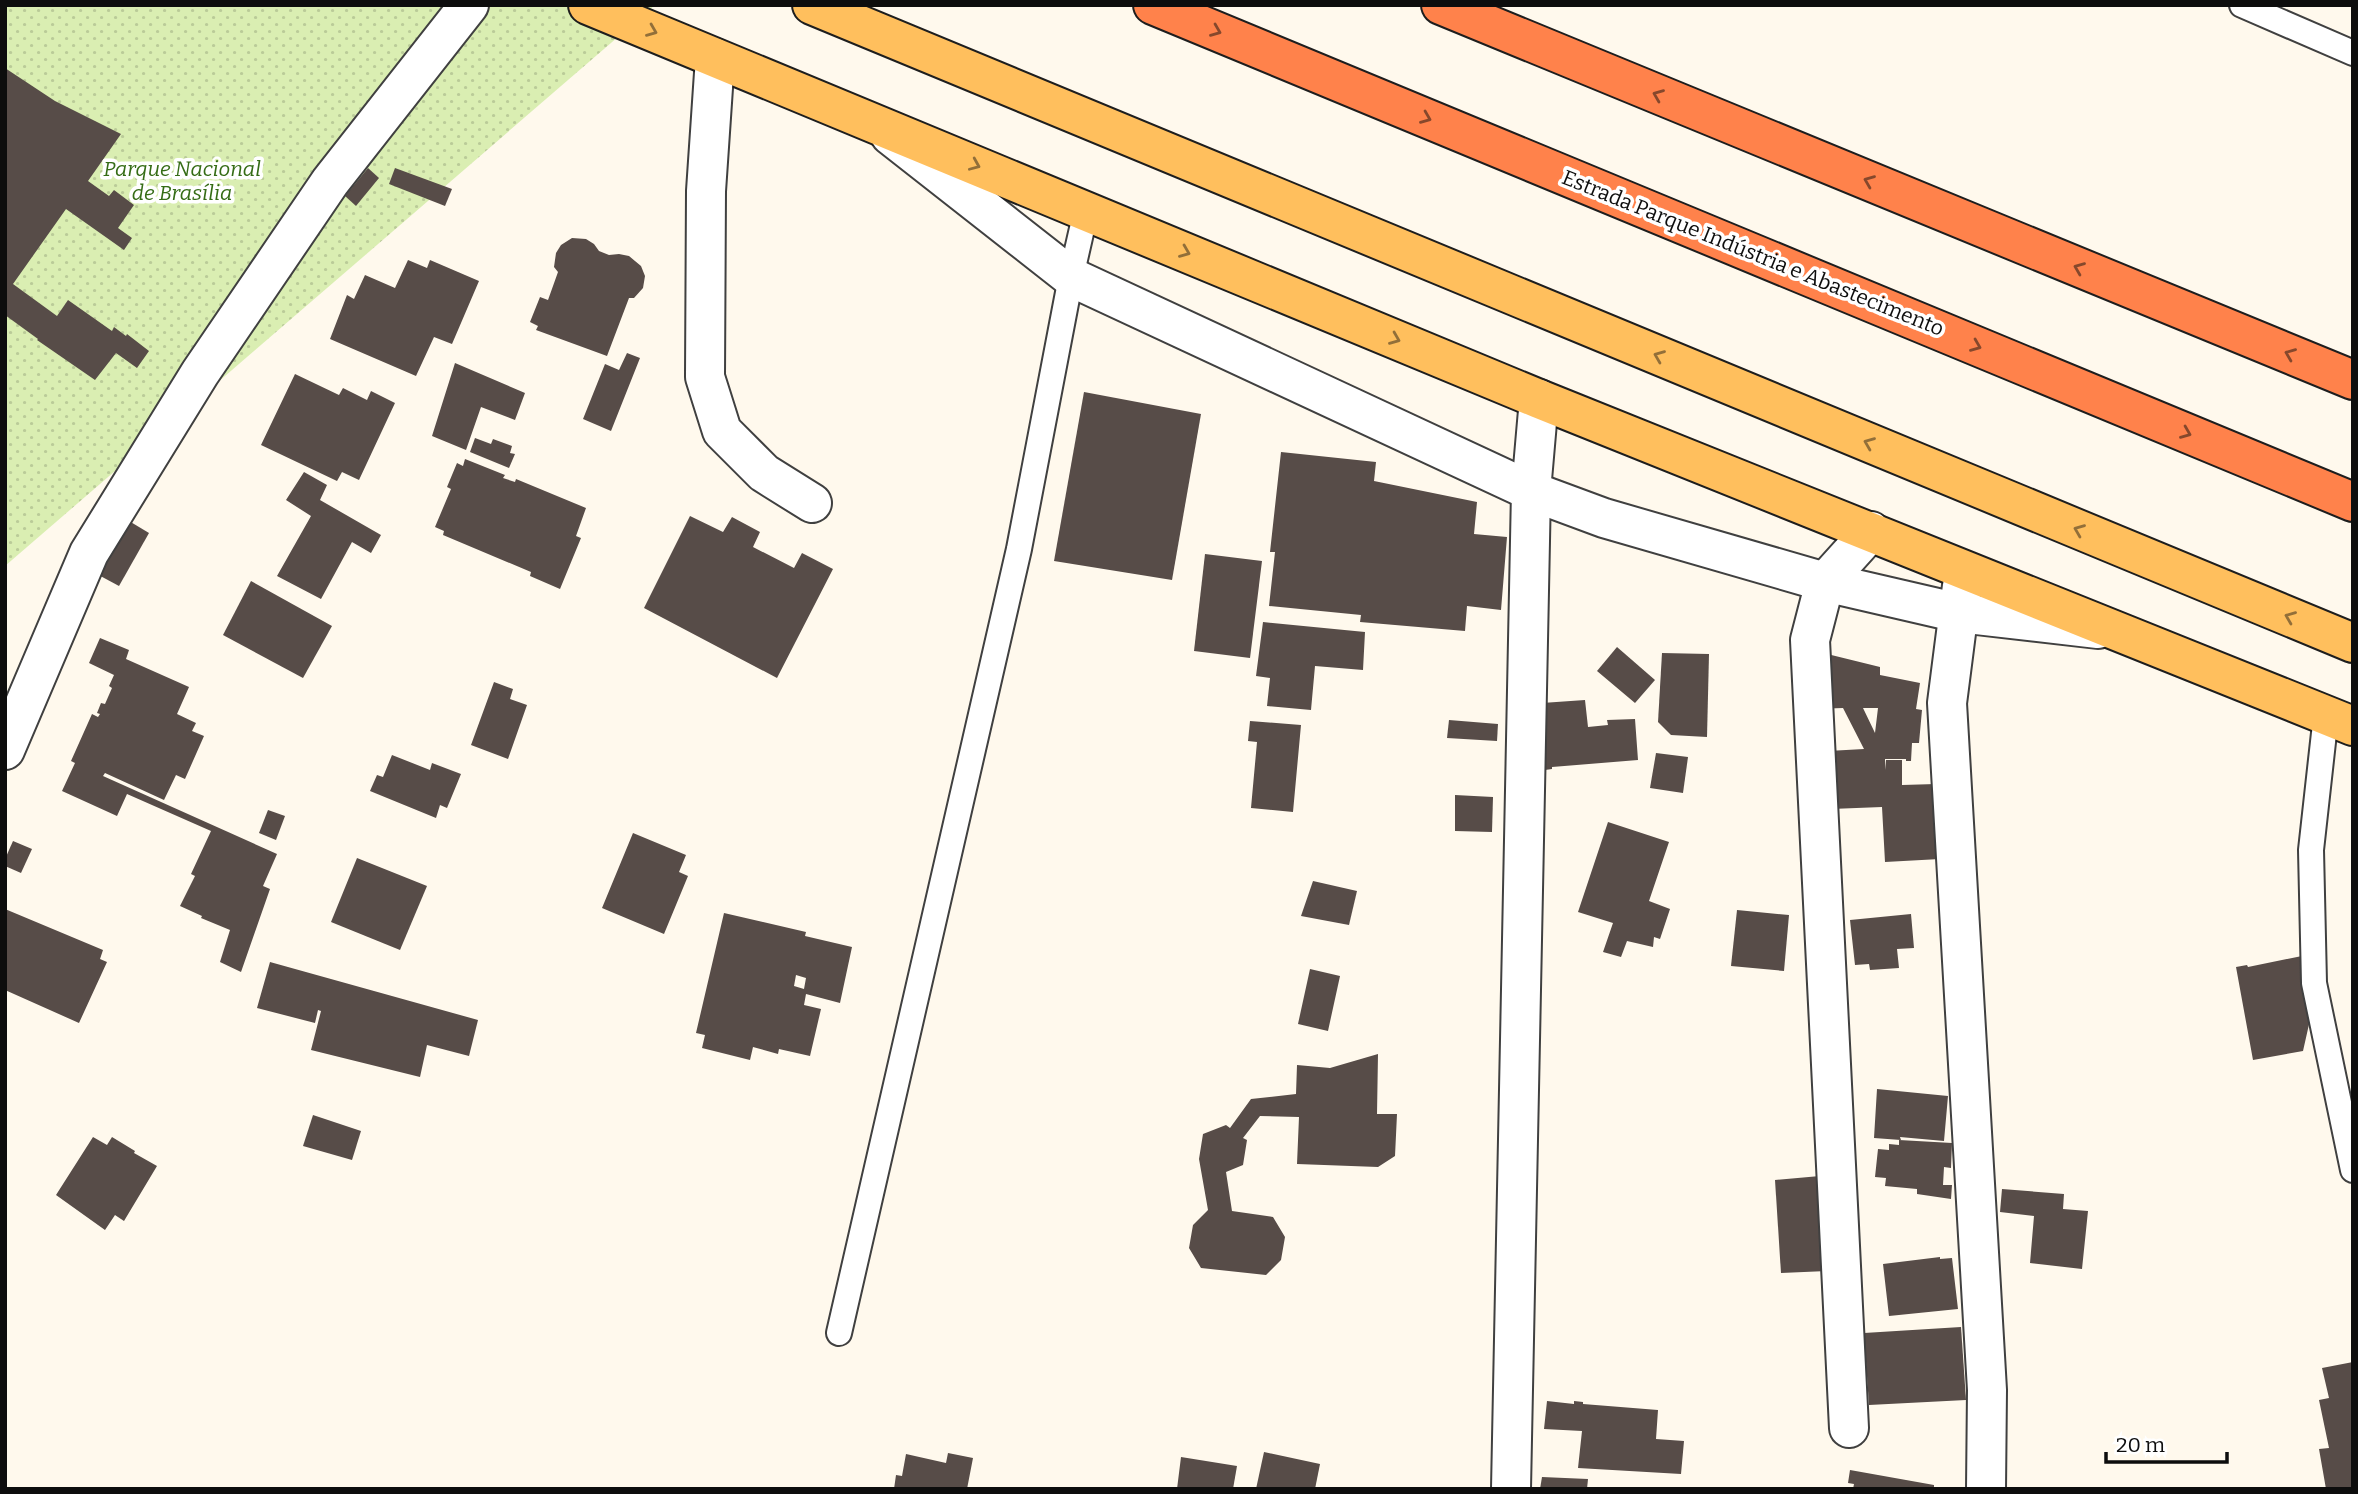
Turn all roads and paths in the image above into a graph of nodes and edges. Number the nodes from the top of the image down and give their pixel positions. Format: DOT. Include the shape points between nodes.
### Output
graph roads {
  1 [pos="469,5"];
  2 [pos="589,5"];
  3 [pos="812,5"];
  4 [pos="1153,5"];
  5 [pos="1441,5"];
  6 [pos="1466,5"];
  7 [pos="2242,5"];
  8 [pos="1499,29"];
  9 [pos="2353,53"];
  10 [pos="715,58"];
  11 [pos="874,123"];
  12 [pos="1086,211"];
  13 [pos="1071,276"];
  14 [pos="2353,380"];
  15 [pos="1539,399"];
  16 [pos="1531,491"];
  17 [pos="2353,502"];
  18 [pos="812,503"];
  19 [pos="1871,531"];
  20 [pos="1965,568"];
  21 [pos="1825,582"];
  22 [pos="1959,613"];
  23 [pos="2120,632"];
  24 [pos="2353,643"];
  25 [pos="2339,720"];
  26 [pos="5,750"];
  27 [pos="2353,1170"];
  28 [pos="839,1334"];
  29 [pos="1849,1428"];
  30 [pos="1511,1489"];
  31 [pos="1986,1489"];
  1 -- 26 [label="street" via="330,182 193,384 89,553"];
  2 -- 10 [label="main road, one-way"];
  24 -- 3 [label="main road, one-way"];
  4 -- 17 [label="highway, Estrada Parque Indústria e Abastecimento, one-way"];
  5 -- 8 [label="highway"];
  6 -- 8 [label="highway"];
  7 -- 9 [label="lane"];
  14 -- 8 [label="highway, one-way"];
  10 -- 11 [label="main road"];
  10 -- 18 [label="street" via="706,191 705,377 722,431 764,473"];
  11 -- 12 [label="main road, one-way"];
  11 -- 13 [label="street"];
  12 -- 13 [label="lane"];
  12 -- 15 [label="main road, one-way"];
  13 -- 16 [label="street"];
  13 -- 28 [label="lane" via="1019,549"];
  15 -- 16 [label="street"];
  15 -- 19 [label="main road"];
  16 -- 21 [label="street" via="1616,522"];
  16 -- 30 [label="street"];
  19 -- 20 [label="main road"];
  19 -- 21 [label="street"];
  20 -- 22 [label="street"];
  20 -- 23 [label="main road"];
  21 -- 22 [label="street"];
  21 -- 29 [label="street" via="1810,640"];
  22 -- 23 [label="street"];
  22 -- 31 [label="street" via="1947,703 1987,1390"];
  23 -- 25 [label="main road"];
  25 -- 27 [label="lane" via="2311,850 2314,983"];
}
